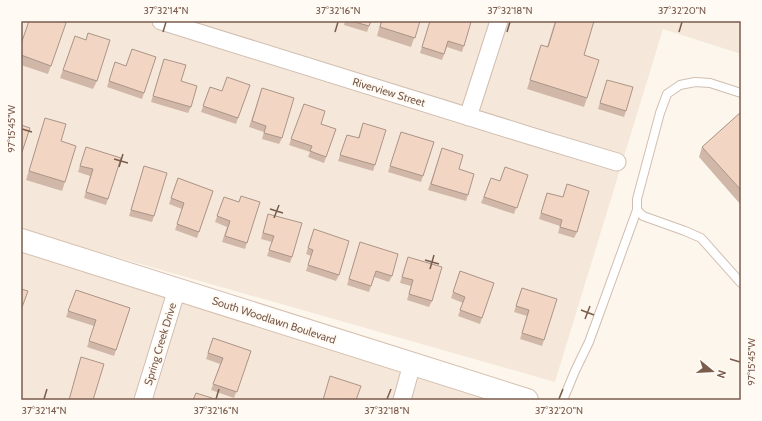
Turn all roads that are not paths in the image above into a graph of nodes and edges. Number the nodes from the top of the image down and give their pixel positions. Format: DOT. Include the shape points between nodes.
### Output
graph roads {
  1 [pos="161,21"];
  2 [pos="499,21"];
  3 [pos="741,93"];
  4 [pos="468,117"];
  5 [pos="617,162"];
  6 [pos="637,210"];
  7 [pos="21,240"];
  8 [pos="741,283"];
  9 [pos="177,289"];
  10 [pos="412,364"];
  11 [pos="143,400"];
  12 [pos="402,400"];
  13 [pos="527,400"];
  14 [pos="563,400"];
  1 -- 4 [label="street, Riverview Street"];
  2 -- 4 [label="street"];
  3 -- 6 [label="lane" via="710,83 694,82 680,85 667,94 637,199"];
  4 -- 5 [label="street, Riverview Street"];
  6 -- 8 [label="lane" via="643,216 701,238"];
  6 -- 14 [label="lane" via="589,342"];
  7 -- 9 [label="street, South Woodlawn Boulevard"];
  9 -- 10 [label="street, South Woodlawn Boulevard"];
  9 -- 11 [label="street, Spring Creek Drive"];
  10 -- 12 [label="street"];
  10 -- 13 [label="street, South Woodlawn Boulevard"];
}
